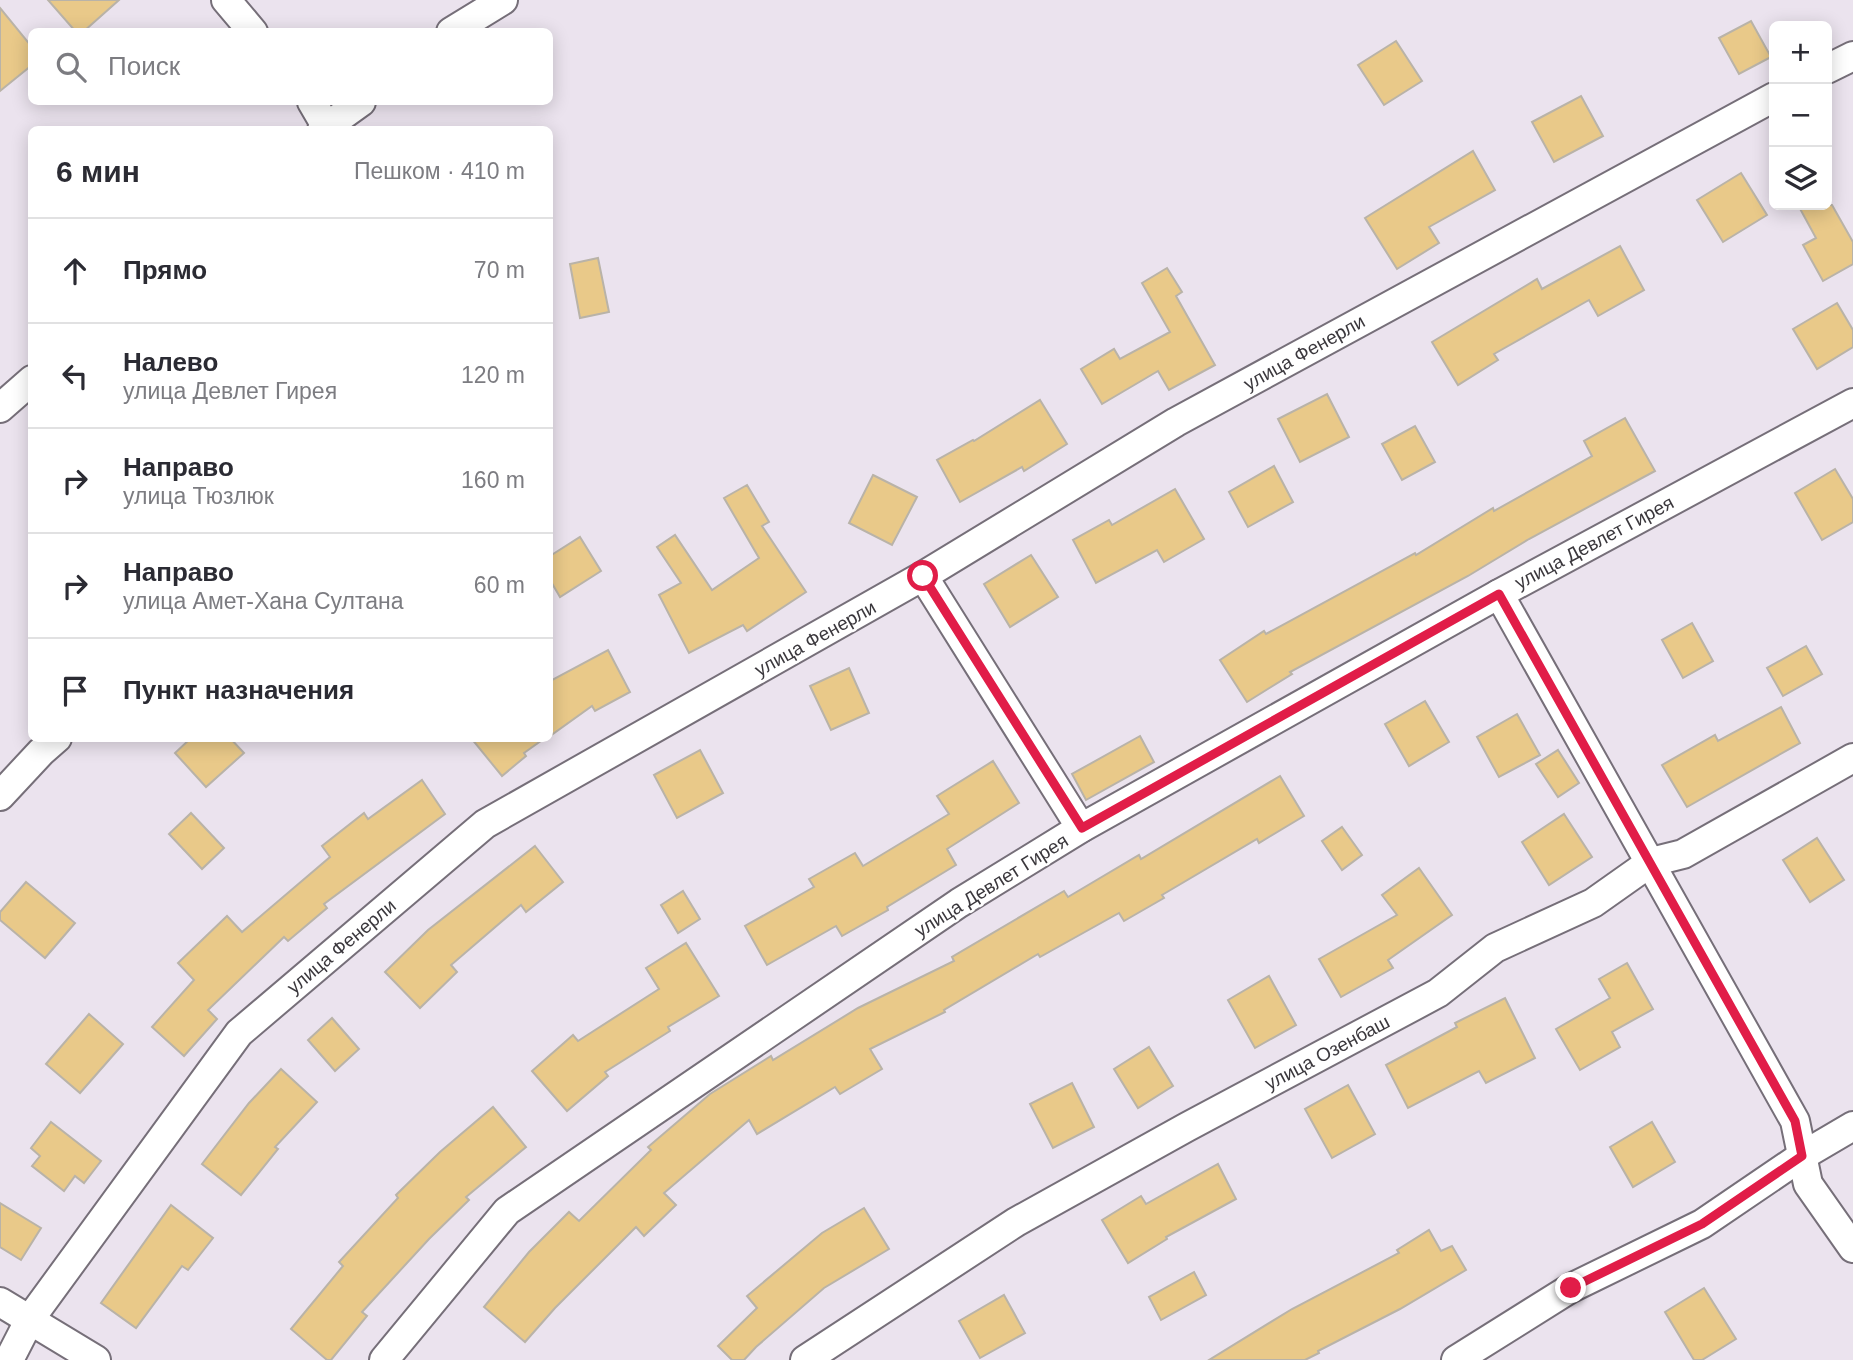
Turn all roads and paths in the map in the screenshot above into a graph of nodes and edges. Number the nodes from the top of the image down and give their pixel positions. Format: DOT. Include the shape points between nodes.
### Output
graph roads {
  1 [pos="226,0"];
  2 [pos="503,0"];
  3 [pos="250,28"];
  4 [pos="458,28"];
  5 [pos="1853,56"];
  6 [pos="1832,66"];
  7 [pos="1769,100"];
  8 [pos="313,105"];
  9 [pos="357,105"];
  10 [pos="323,126"];
  11 [pos="327,126"];
  12 [pos="28,384"];
  13 [pos="1853,403"];
  14 [pos="0,408"];
  15 [pos="923,576"];
  16 [pos="1499,594"];
  17 [pos="52,742"];
  18 [pos="1853,758"];
  19 [pos="0,796"];
  20 [pos="1082,828"];
  21 [pos="1651,862"];
  22 [pos="1853,1126"];
  23 [pos="1802,1156"];
  24 [pos="1853,1248"];
  25 [pos="0,1302"];
  26 [pos="30,1319"];
  27 [pos="9,1360"];
  28 [pos="96,1360"];
  29 [pos="384,1360"];
  30 [pos="805,1360"];
  31 [pos="1456,1360"];
  1 -- 3 [label="street"];
  2 -- 4 [label="street"];
  5 -- 6 [label="street"];
  7 -- 15 [label="street, улица Фенерли" via="1176,422"];
  8 -- 10 [label="street"];
  9 -- 11 [label="street"];
  12 -- 14 [label="street"];
  13 -- 16 [label="street, улица Девлет Гирея"];
  15 -- 20 [label="street"];
  15 -- 26 [label="street, улица Фенерли" via="485,824 239,1033"];
  16 -- 20 [label="street, улица Девлет Гирея"];
  16 -- 21 [label="street"];
  17 -- 19 [label="street"];
  18 -- 21 [label="street, улица Озенбаш" via="1683,854"];
  20 -- 29 [label="street, улица Девлет Гирея" via="959,903 508,1211"];
  21 -- 23 [label="street" via="1795,1121"];
  21 -- 30 [label="street, улица Озенбаш" via="1593,903 1495,948 1438,993 1016,1222"];
  22 -- 23 [label="street"];
  23 -- 24 [label="street" via="1808,1184"];
  23 -- 31 [label="street" via="1702,1224 1571,1288"];
  25 -- 26 [label="street"];
  26 -- 27 [label="street, улица Фенерли"];
  26 -- 28 [label="street"];
}
